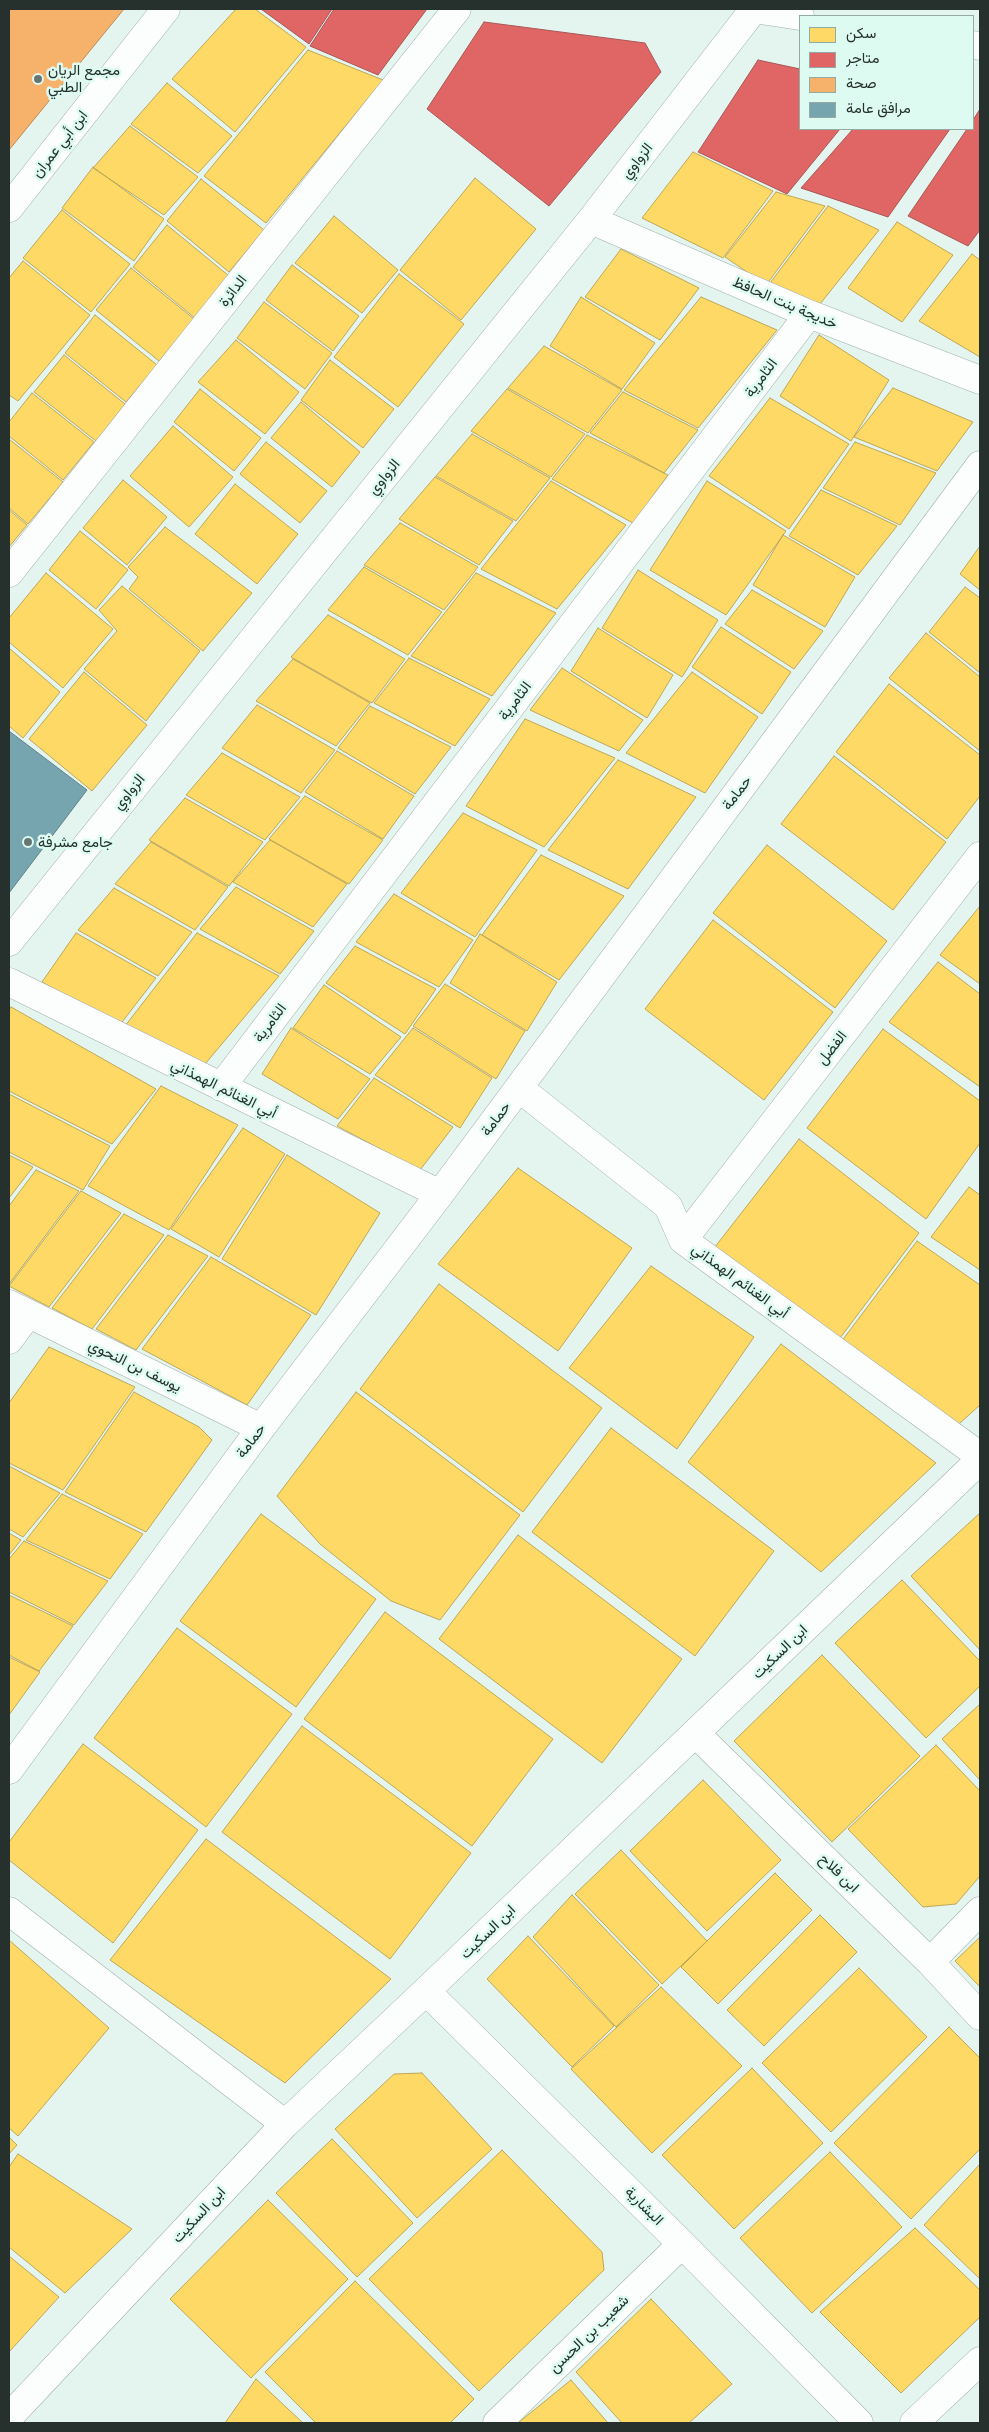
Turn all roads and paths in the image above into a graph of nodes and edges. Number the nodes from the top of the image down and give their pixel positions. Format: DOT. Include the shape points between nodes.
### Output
graph roads {
  1 [pos="166,9"];
  2 [pos="457,9"];
  3 [pos="754,9"];
  4 [pos="799,16"];
  5 [pos="9,208"];
  6 [pos="592,220"];
  7 [pos="809,314"];
  8 [pos="980,380"];
  9 [pos="980,465"];
  10 [pos="9,573"];
  11 [pos="980,856"];
  12 [pos="9,942"];
  13 [pos="9,982"];
  14 [pos="221,1087"];
  15 [pos="519,1088"];
  16 [pos="440,1194"];
  17 [pos="683,1240"];
  18 [pos="18,1309"];
  19 [pos="9,1340"];
  20 [pos="261,1428"];
  21 [pos="980,1456"];
  22 [pos="980,1460"];
  23 [pos="695,1733"];
  24 [pos="9,1770"];
  25 [pos="9,1911"];
  26 [pos="980,1911"];
  27 [pos="930,1962"];
  28 [pos="426,1991"];
  29 [pos="980,2016"];
  30 [pos="285,2124"];
  31 [pos="682,2244"];
  32 [pos="980,2361"];
  33 [pos="9,2416"];
  34 [pos="497,2423"];
  35 [pos="859,2423"];
  36 [pos="914,2423"];
  1 -- 5 [label="street, ابن أبي عمران"];
  2 -- 10 [label="street, الدائرة"];
  3 -- 4 [label="street"];
  3 -- 6 [label="street, الزواوي"];
  6 -- 7 [label="street, خديجة بنت الحافظ"];
  6 -- 12 [label="street, الزواوي"];
  7 -- 8 [label="street, خديجة بنت الحافظ"];
  7 -- 14 [label="street, الثامرية"];
  9 -- 15 [label="street, حمامة"];
  11 -- 17 [label="street, الفضل"];
  13 -- 14 [label="street, أبي الغنائم الهمذاني"];
  14 -- 16 [label="street, أبي الغنائم الهمذاني"];
  15 -- 16 [label="street, حمامة"];
  15 -- 17 [label="street, أبي الغنائم الهمذاني" via="668,1206"];
  16 -- 20 [label="street, حمامة"];
  17 -- 21 [label="street, أبي الغنائم الهمذاني"];
  18 -- 19 [label="street"];
  18 -- 20 [label="street, يوسف بن النحوي"];
  20 -- 24 [label="street, حمامة"];
  22 -- 23 [label="street, ابن السكيت"];
  23 -- 27 [label="street, ابن فلاح"];
  23 -- 28 [label="street, ابن السكيت"];
  25 -- 30 [label="street"];
  26 -- 27 [label="street"];
  27 -- 29 [label="street, ابن فلاح"];
  28 -- 30 [label="street, ابن السكيت"];
  28 -- 31 [label="street, البشارية"];
  30 -- 33 [label="street, ابن السكيت"];
  31 -- 34 [label="street, شعيب بن الحسن"];
  31 -- 35 [label="street, البشارية"];
  32 -- 36 [label="street"];
}
